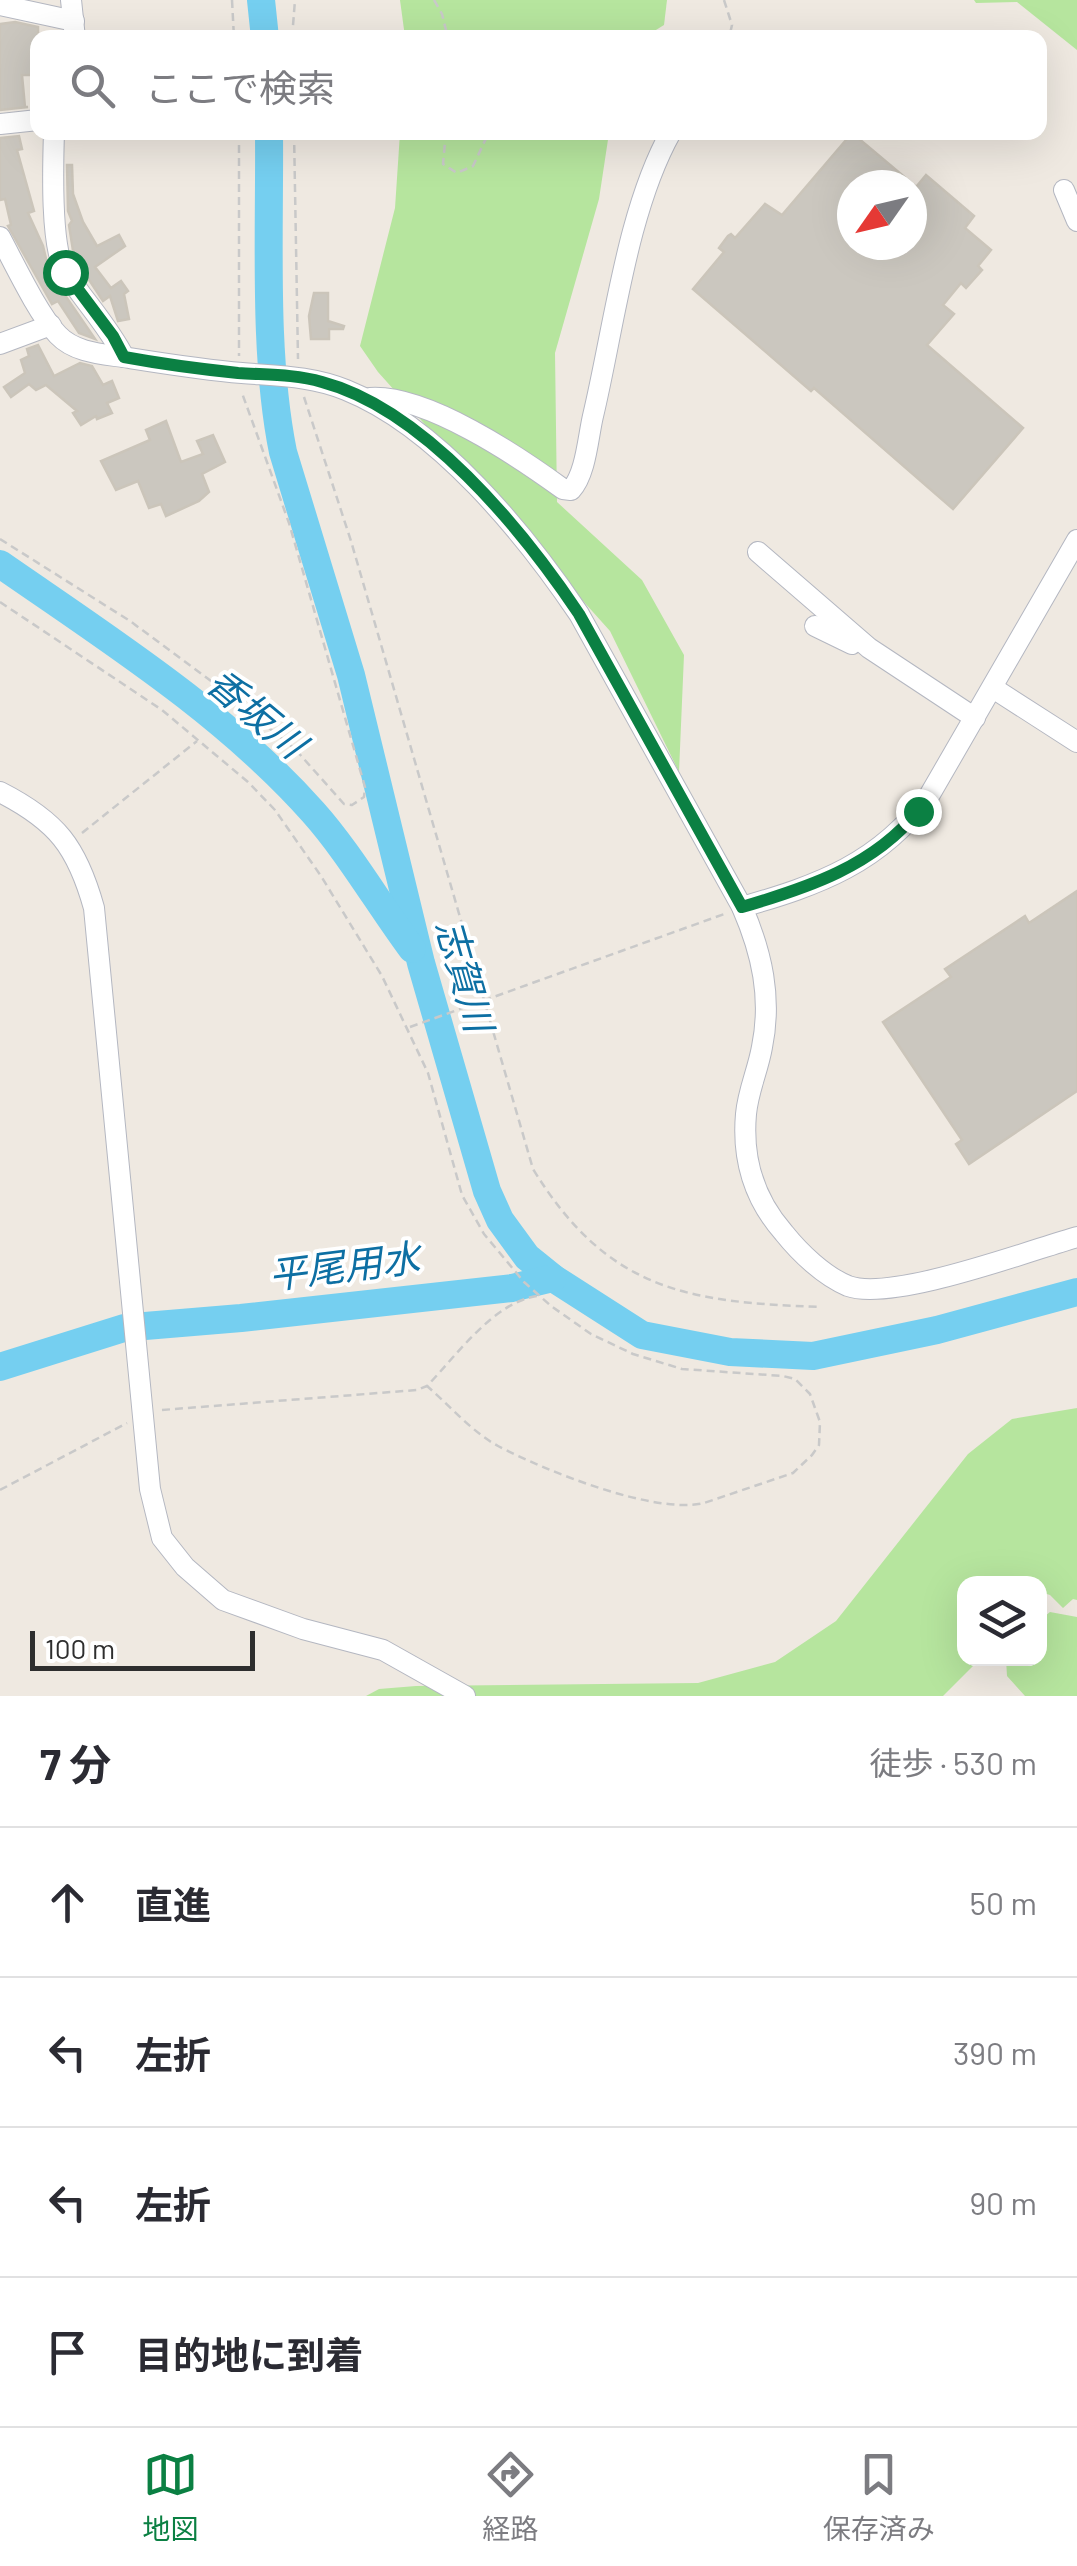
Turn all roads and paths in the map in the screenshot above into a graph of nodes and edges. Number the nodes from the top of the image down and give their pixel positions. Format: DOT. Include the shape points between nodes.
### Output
graph roads {
  1 [pos="232,0"];
  2 [pos="295,0"];
  3 [pos="434,0"];
  4 [pos="724,0"];
  5 [pos="0,5"];
  6 [pos="73,19"];
  7 [pos="234,30"];
  8 [pos="293,30"];
  9 [pos="446,30"];
  10 [pos="731,30"];
  11 [pos="30,121"];
  12 [pos="0,124"];
  13 [pos="54,140"];
  14 [pos="239,140"];
  15 [pos="294,140"];
  16 [pos="445,140"];
  17 [pos="484,140"];
  18 [pos="668,140"];
  19 [pos="1064,190"];
  20 [pos="1077,221"];
  21 [pos="0,238"];
  22 [pos="51,326"];
  23 [pos="0,344"];
  24 [pos="124,357"];
  25 [pos="240,373"];
  26 [pos="297,376"];
  27 [pos="364,399"];
  28 [pos="0,539"];
  29 [pos="1077,540"];
  30 [pos="758,552"];
  31 [pos="0,602"];
  32 [pos="815,626"];
  33 [pos="869,648"];
  34 [pos="993,688"];
  35 [pos="975,718"];
  36 [pos="198,740"];
  37 [pos="1077,742"];
  38 [pos="0,792"];
  39 [pos="68,843"];
  40 [pos="742,907"];
  41 [pos="483,1001"];
  42 [pos="408,1028"];
  43 [pos="1077,1237"];
  44 [pos="539,1296"];
  45 [pos="820,1307"];
  46 [pos="427,1386"];
  47 [pos="144,1414"];
  48 [pos="0,1490"];
  49 [pos="464,1696"];
  1 -- 7 [label="path"];
  2 -- 8 [label="path"];
  3 -- 9 [label="path"];
  4 -- 10 [label="path"];
  5 -- 6 [label="street"];
  11 -- 12 [label="street"];
  13 -- 24 [label="street" via="53,214 61,264"];
  14 -- 25 [label="path"];
  15 -- 26 [label="path"];
  16 -- 17 [label="path" via="443,164 457,173 473,166"];
  18 -- 27 [label="street" via="652,168 571,490 436,415"];
  19 -- 20 [label="street"];
  21 -- 22 [label="street"];
  22 -- 23 [label="street"];
  22 -- 24 [label="street" via="74,346"];
  24 -- 25 [label="street"];
  25 -- 26 [label="street"];
  25 -- 28 [label="path" via="365,787 358,802 344,804 295,749 130,621"];
  26 -- 27 [label="street"];
  26 -- 41 [label="path"];
  27 -- 40 [label="street" via="485,495 550,570"];
  29 -- 34 [label="street"];
  30 -- 33 [label="street"];
  31 -- 36 [label="path"];
  32 -- 33 [label="street"];
  33 -- 35 [label="street"];
  34 -- 35 [label="street"];
  34 -- 37 [label="street"];
  35 -- 40 [label="street" via="929,796 894,838 827,878"];
  36 -- 39 [label="path"];
  36 -- 42 [label="path" via="276,810 349,919"];
  38 -- 39 [label="street" via="50,822"];
  39 -- 47 [label="street" via="97,929"];
  40 -- 41 [label="path"];
  40 -- 43 [label="street" via="767,994 763,1045 746,1109 748,1169 768,1214 794,1246 847,1285 873,1289"];
  41 -- 42 [label="path"];
  41 -- 45 [label="path" via="533,1169 588,1239 667,1289 720,1301"];
  42 -- 44 [label="path" via="428,1073 462,1196 484,1234"];
  44 -- 46 [label="path" via="504,1308"];
  44 -- 46 [label="path" via="633,1354 682,1368 795,1379 810,1394 820,1422 818,1446 793,1473 704,1504 661,1505 498,1446"];
  46 -- 47 [label="path"];
  47 -- 48 [label="path"];
  47 -- 49 [label="street" via="156,1525 204,1586 249,1612 383,1650"];
}
